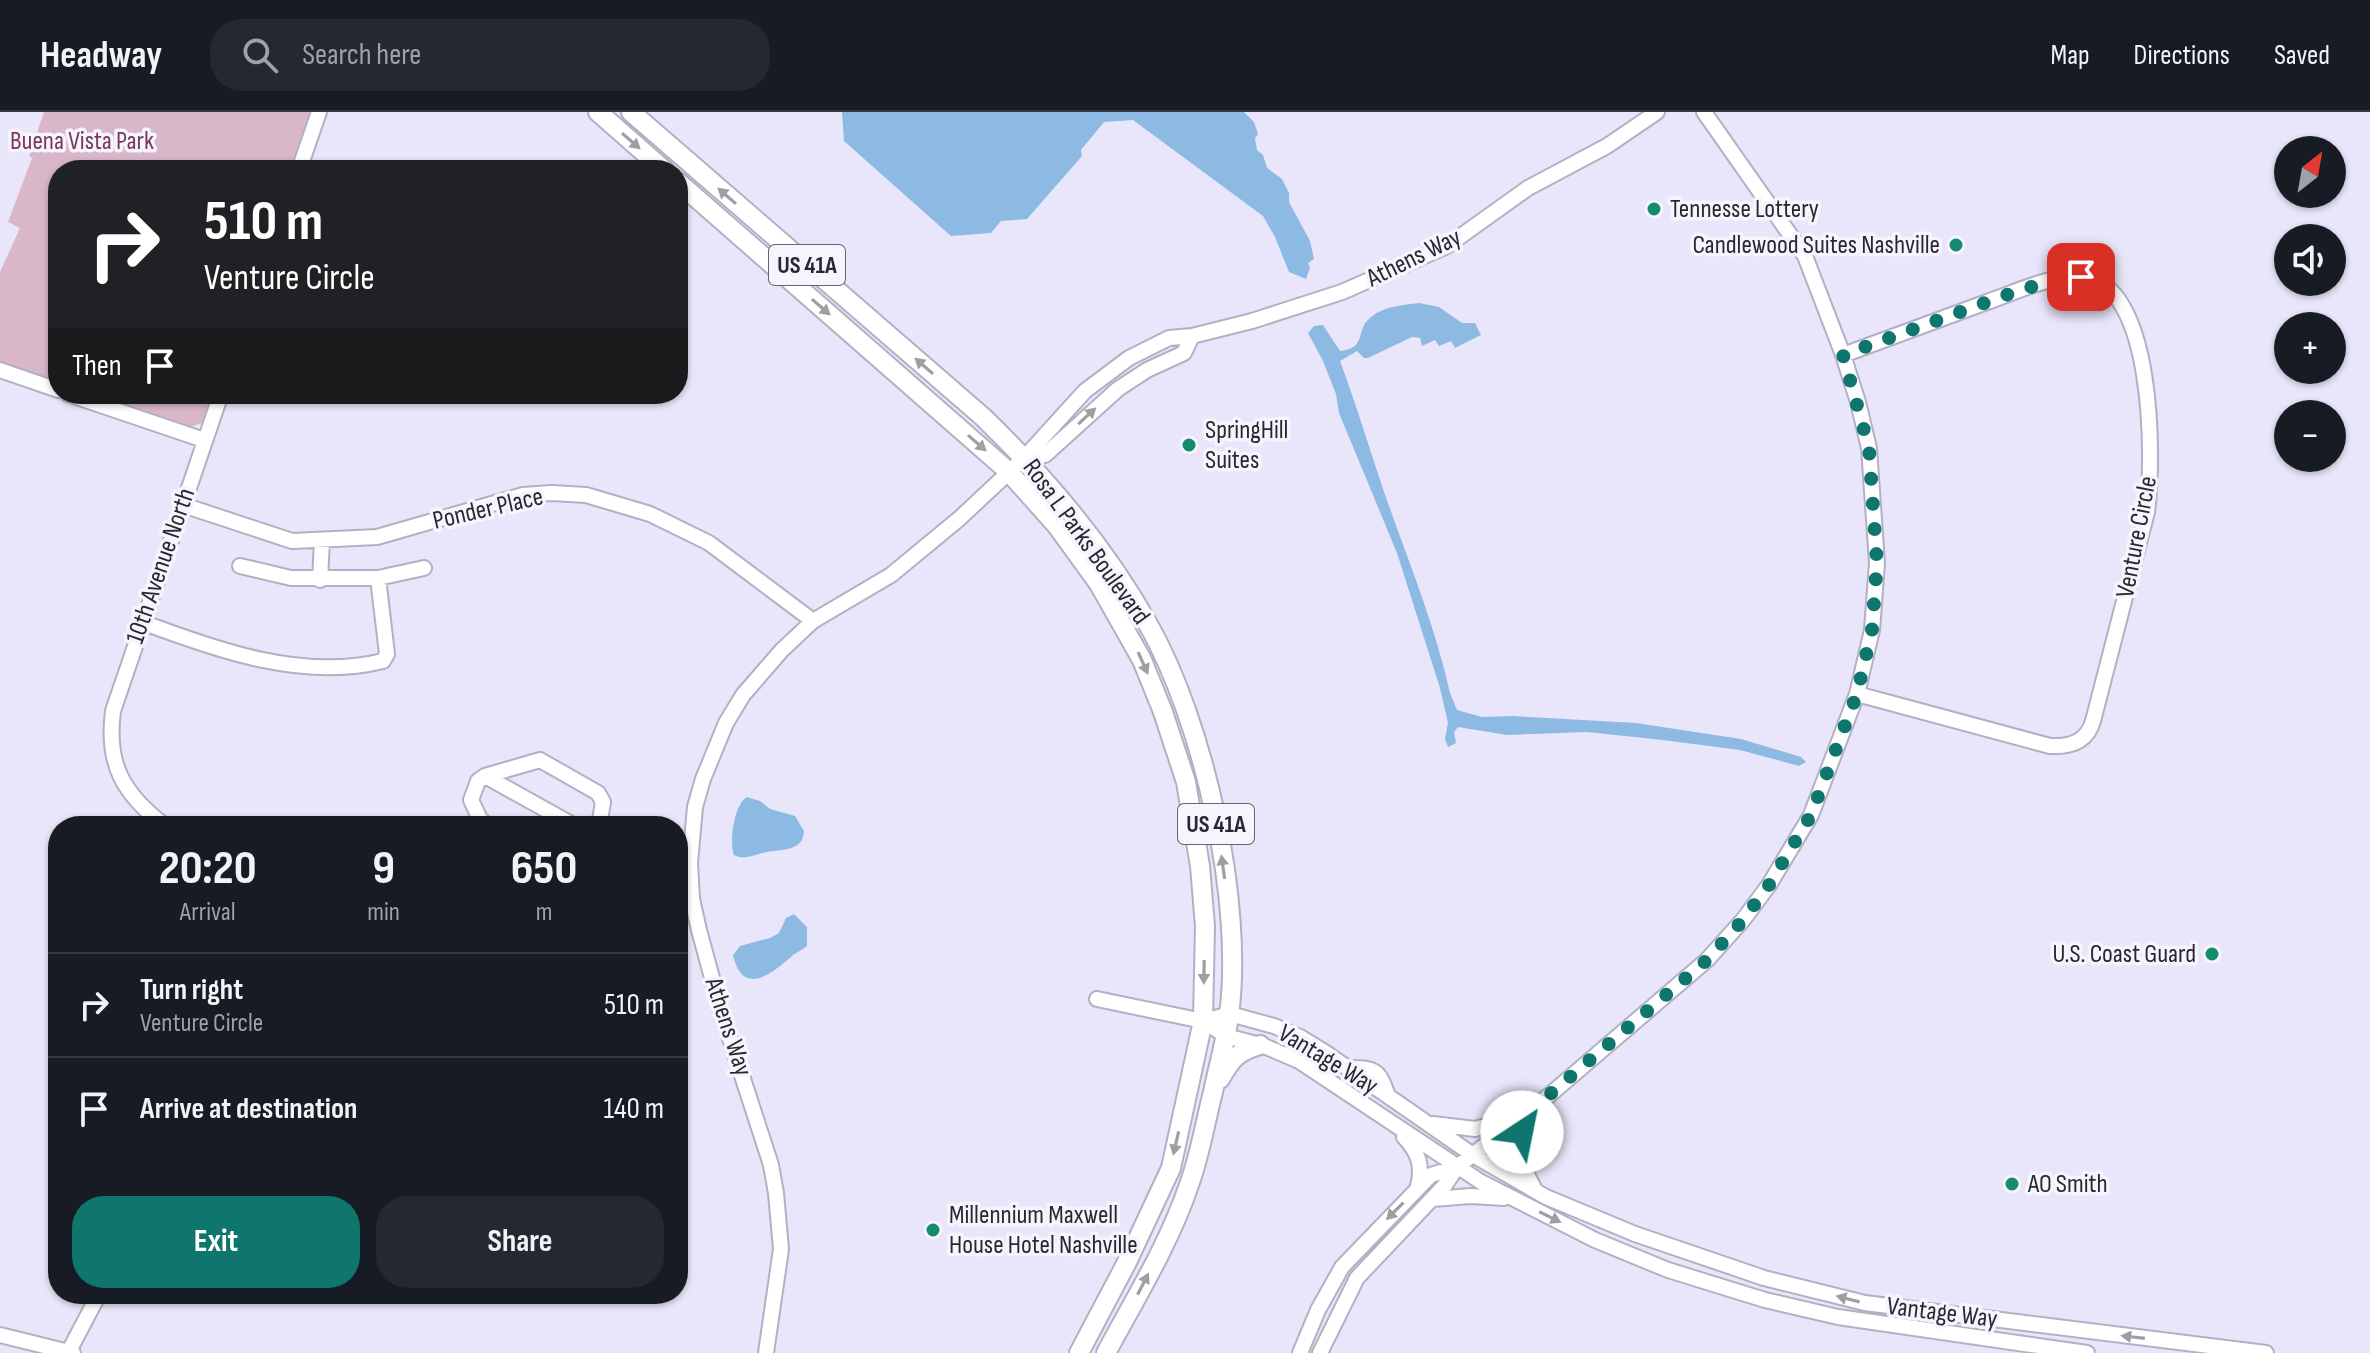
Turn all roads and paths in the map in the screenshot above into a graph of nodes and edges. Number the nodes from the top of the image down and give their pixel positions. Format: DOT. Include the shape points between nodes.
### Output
graph roads {
  1 [pos="319,112"];
  2 [pos="598,112"];
  3 [pos="631,112"];
  4 [pos="1657,112"];
  5 [pos="1704,112"];
  6 [pos="302,160"];
  7 [pos="653,160"];
  8 [pos="686,160"];
  9 [pos="688,161"];
  10 [pos="688,191"];
  11 [pos="1843,355"];
  12 [pos="0,370"];
  13 [pos="48,387"];
  14 [pos="98,404"];
  15 [pos="217,404"];
  16 [pos="204,440"];
  17 [pos="1025,457"];
  18 [pos="1008,471"];
  19 [pos="183,505"];
  20 [pos="322,540"];
  21 [pos="240,566"];
  22 [pos="424,568"];
  23 [pos="378,578"];
  24 [pos="320,580"];
  25 [pos="813,621"];
  26 [pos="142,622"];
  27 [pos="1857,694"];
  28 [pos="485,776"];
  29 [pos="154,816"];
  30 [pos="479,816"];
  31 [pos="557,816"];
  32 [pos="601,816"];
  33 [pos="688,878"];
  34 [pos="688,909"];
  35 [pos="1097,999"];
  36 [pos="1230,1014"];
  37 [pos="1203,1021"];
  38 [pos="1226,1036"];
  39 [pos="1260,1045"];
  40 [pos="1212,1096"];
  41 [pos="1529,1112"];
  42 [pos="1391,1122"];
  43 [pos="1425,1123"];
  44 [pos="1473,1155"];
  45 [pos="1457,1167"];
  46 [pos="1418,1188"];
  47 [pos="1535,1190"];
  48 [pos="1432,1199"];
  49 [pos="1511,1199"];
  50 [pos="1129,1259"];
  51 [pos="1342,1267"];
  52 [pos="1357,1278"];
  53 [pos="94,1304"];
  54 [pos="0,1335"];
  55 [pos="69,1353"];
  56 [pos="766,1353"];
  57 [pos="1079,1353"];
  58 [pos="1092,1353"];
  59 [pos="1106,1353"];
  60 [pos="1300,1353"];
  61 [pos="1320,1353"];
  62 [pos="2087,1353"];
  63 [pos="2266,1353"];
  1 -- 6 [label="street"];
  2 -- 7 [label="main road, one-way"];
  8 -- 3 [label="main road, Rosa L Parks Boulevard / US 41A, one-way"];
  4 -- 17 [label="street, Athens Way" via="1528,188 1447,246 1342,292 1252,321 1169,338 1111,369"];
  5 -- 11 [label="street" via="1805,256"];
  17 -- 9 [label="main road, Rosa L Parks Boulevard / US 41A, one-way"];
  10 -- 18 [label="main road, Rosa L Parks Boulevard / US 41A, one-way"];
  11 -- 27 [label="street" via="1869,448 1877,563 1872,630"];
  11 -- 27 [label="street, Venture Circle" via="2020,290 2086,277 2107,287 2122,306 2146,382 2151,425 2147,512 2087,735 2067,746 2050,746"];
  12 -- 13 [label="street"];
  14 -- 16 [label="street"];
  15 -- 16 [label="street, 10th Avenue North"];
  16 -- 19 [label="street, 10th Avenue North"];
  17 -- 18 [label="street, Athens Way"];
  36 -- 17 [label="main road, Rosa L Parks Boulevard / US 41A, one-way" via="1232,945 1211,795 1168,664 1142,614 1085,531"];
  18 -- 25 [label="street, Athens Way" via="891,575"];
  18 -- 37 [label="main road, Rosa L Parks Boulevard / US 41A, one-way" via="1099,584 1142,660 1163,712 1186,782 1200,866"];
  19 -- 20 [label="street, Ponder Place" via="292,541"];
  19 -- 26 [label="street, 10th Avenue North"];
  20 -- 24 [label="street"];
  20 -- 25 [label="street, Ponder Place" via="377,537 523,495 586,495 650,514 709,543"];
  21 -- 24 [label="street"];
  22 -- 23 [label="street"];
  23 -- 24 [label="street"];
  23 -- 26 [label="street" via="387,654 373,663 334,666 271,660 214,648"];
  25 -- 33 [label="street, Athens Way" via="743,695 714,747 695,807"];
  26 -- 29 [label="street, 10th Avenue North" via="113,711 111,740 129,794"];
  27 -- 41 [label="street" via="1811,815 1743,920 1707,960"];
  28 -- 30 [label="street" via="471,800"];
  28 -- 31 [label="street"];
  28 -- 32 [label="street" via="540,760 598,793"];
  34 -- 56 [label="street, Athens Way" via="776,1193 781,1249"];
  35 -- 37 [label="street"];
  36 -- 37 [label="street, Vantage Way"];
  36 -- 38 [label="main road, Rosa L Parks Boulevard / US 41A"];
  36 -- 43 [label="street, Vantage Way" via="1300,1037"];
  37 -- 38 [label="street, Vantage Way"];
  37 -- 50 [label="main road, Rosa L Parks Boulevard / US 41A, one-way" via="1171,1168"];
  38 -- 39 [label="street, Vantage Way"];
  38 -- 40 [label="main road, Rosa L Parks Boulevard / US 41A"];
  39 -- 40 [label="main road" via="1238,1054"];
  39 -- 42 [label="street, Vantage Way" via="1299,1061"];
  59 -- 40 [label="main road, Rosa L Parks Boulevard / US 41A, one-way" via="1188,1189"];
  41 -- 43 [label="street" via="1475,1129"];
  41 -- 44 [label="street"];
  41 -- 47 [label="street" via="1519,1151"];
  42 -- 45 [label="street, Vantage Way"];
  42 -- 46 [label="street" via="1415,1149 1422,1169"];
  43 -- 44 [label="street, Vantage Way"];
  44 -- 45 [label="street"];
  44 -- 47 [label="street, Vantage Way"];
  45 -- 46 [label="street" via="1431,1175"];
  45 -- 48 [label="street"];
  45 -- 49 [label="street, Vantage Way"];
  46 -- 51 [label="street, one-way"];
  63 -- 47 [label="street, Vantage Way, one-way" via="1865,1303 1764,1278 1659,1243"];
  48 -- 49 [label="street"];
  48 -- 52 [label="street"];
  49 -- 62 [label="street, Vantage Way, one-way" via="1635,1258 1765,1300 1879,1325"];
  50 -- 57 [label="main road, Rosa L Parks Boulevard / US 41A"];
  50 -- 58 [label="main road"];
  51 -- 52 [label="street"];
  51 -- 60 [label="street"];
  52 -- 61 [label="street"];
  53 -- 55 [label="street"];
  54 -- 55 [label="street"];
}
